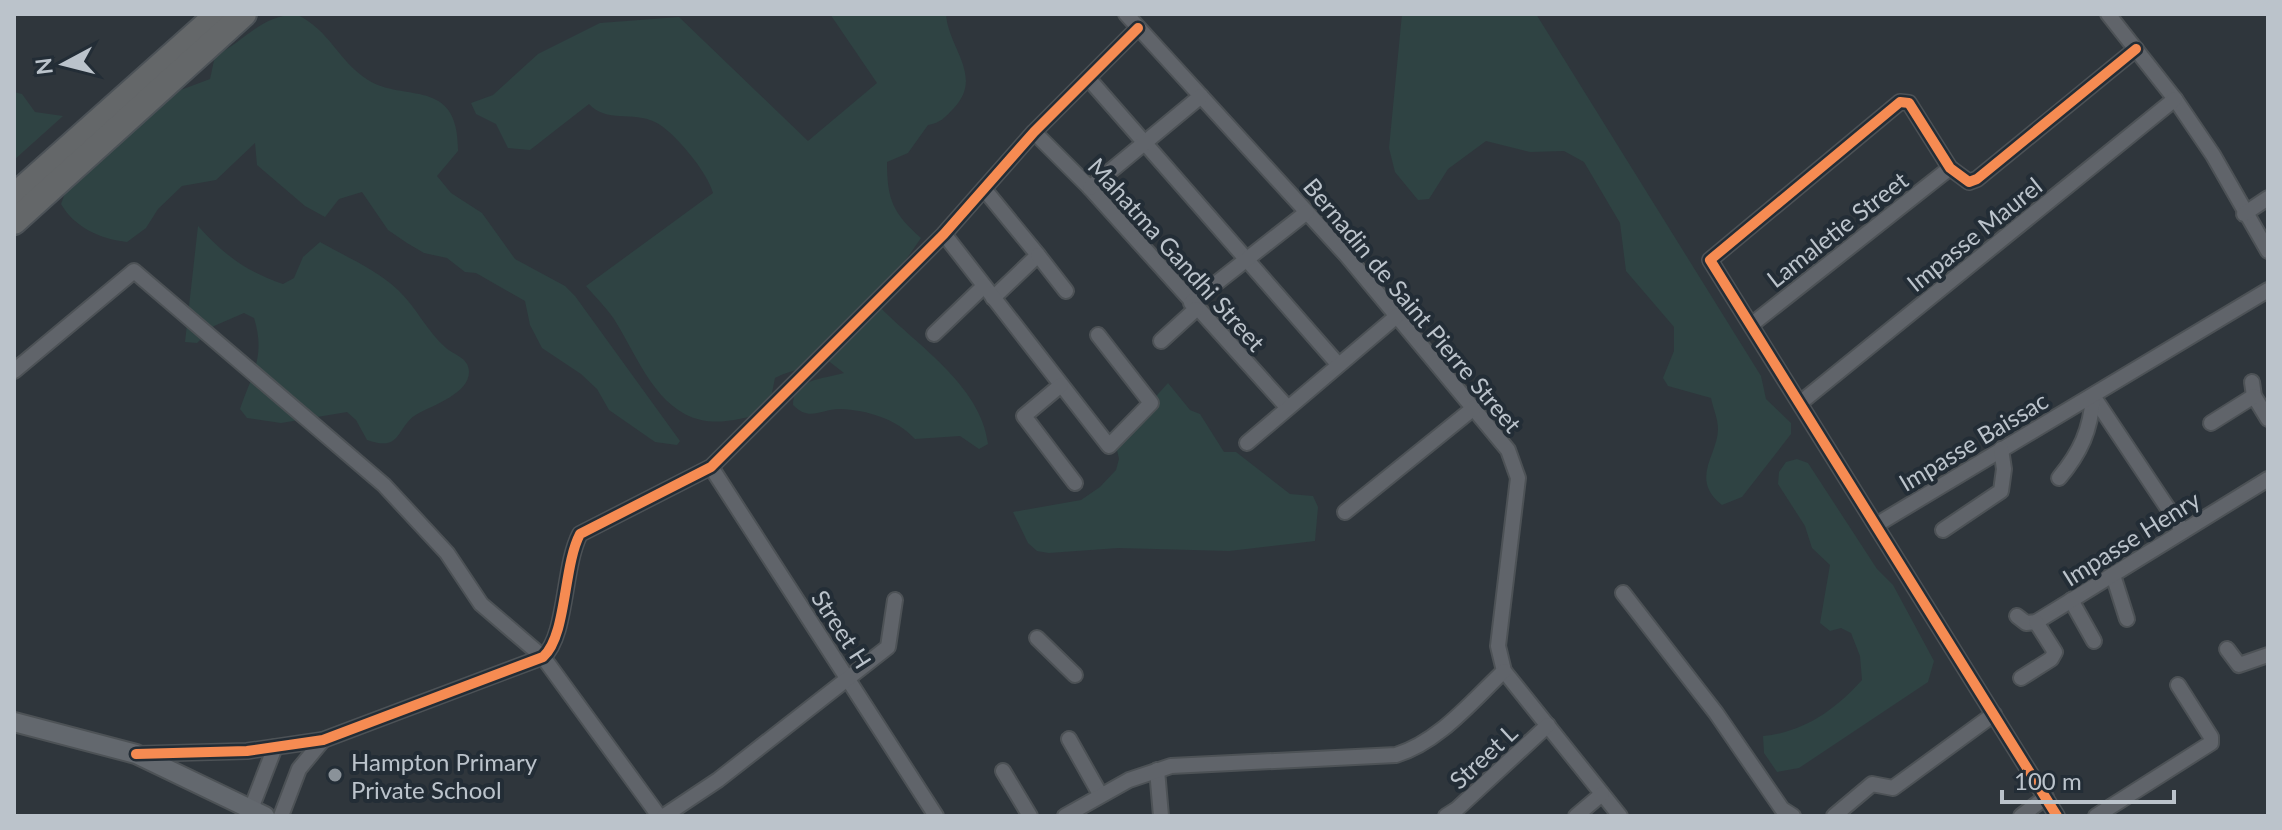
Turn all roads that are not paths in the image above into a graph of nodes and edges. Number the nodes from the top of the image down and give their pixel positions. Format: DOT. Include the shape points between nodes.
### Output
graph roads {
  1 [pos="218,14"];
  2 [pos="244,14"];
  3 [pos="1126,14"];
  4 [pos="2108,14"];
  5 [pos="1138,28"];
  6 [pos="2136,49"];
  7 [pos="1088,78"];
  8 [pos="1201,96"];
  9 [pos="2175,99"];
  10 [pos="1034,132"];
  11 [pos="1145,142"];
  12 [pos="1950,168"];
  13 [pos="1090,188"];
  14 [pos="984,189"];
  15 [pos="14,196"];
  16 [pos="2268,198"];
  17 [pos="1307,212"];
  18 [pos="2244,214"];
  19 [pos="14,222"];
  20 [pos="944,234"];
  21 [pos="2268,251"];
  22 [pos="1038,255"];
  23 [pos="1247,259"];
  24 [pos="2268,290"];
  25 [pos="1066,291"];
  26 [pos="989,292"];
  27 [pos="1194,306"];
  28 [pos="1398,315"];
  29 [pos="1751,325"];
  30 [pos="934,334"];
  31 [pos="1098,335"];
  32 [pos="1161,341"];
  33 [pos="1337,363"];
  34 [pos="14,371"];
  35 [pos="1061,385"];
  36 [pos="2093,396"];
  37 [pos="1800,403"];
  38 [pos="1287,407"];
  39 [pos="1475,407"];
  40 [pos="2268,419"];
  41 [pos="2211,423"];
  42 [pos="1247,443"];
  43 [pos="2001,449"];
  44 [pos="711,467"];
  45 [pos="2059,478"];
  46 [pos="2268,479"];
  47 [pos="1075,483"];
  48 [pos="1345,512"];
  49 [pos="1876,525"];
  50 [pos="1943,530"];
  51 [pos="2183,531"];
  52 [pos="2113,575"];
  53 [pos="1623,593"];
  54 [pos="895,600"];
  55 [pos="2071,600"];
  56 [pos="2017,616"];
  57 [pos="2127,619"];
  58 [pos="2036,622"];
  59 [pos="1037,638"];
  60 [pos="2094,641"];
  61 [pos="2227,649"];
  62 [pos="2268,655"];
  63 [pos="543,657"];
  64 [pos="1504,671"];
  65 [pos="1075,675"];
  66 [pos="847,677"];
  67 [pos="2021,678"];
  68 [pos="2178,685"];
  69 [pos="1994,714"];
  70 [pos="14,722"];
  71 [pos="1548,725"];
  72 [pos="1069,739"];
  73 [pos="323,740"];
  74 [pos="275,747"];
  75 [pos="136,754"];
  76 [pos="1157,770"];
  77 [pos="1003,771"];
  78 [pos="1100,794"];
  79 [pos="1602,794"];
  80 [pos="2046,797"];
  81 [pos="258,812"];
  82 [pos="1784,814"];
  83 [pos="281,816"];
  84 [pos="661,816"];
  85 [pos="936,816"];
  86 [pos="1030,816"];
  87 [pos="1065,816"];
  88 [pos="1161,816"];
  89 [pos="1446,816"];
  90 [pos="1576,816"];
  91 [pos="1620,816"];
  92 [pos="1834,816"];
  93 [pos="2021,816"];
  94 [pos="2057,816"];
  95 [pos="2096,816"];
  1 -- 15 [label="highway"];
  2 -- 19 [label="highway"];
  3 -- 5 [label="street, Bernadin de Saint Pierre Street"];
  4 -- 6 [label="street"];
  5 -- 7 [label="street"];
  5 -- 8 [label="street, Bernadin de Saint Pierre Street"];
  6 -- 9 [label="street"];
  6 -- 12 [label="street" via="1977,179 1962,179"];
  7 -- 10 [label="street"];
  7 -- 11 [label="street"];
  8 -- 11 [label="street"];
  8 -- 17 [label="street, Bernadin de Saint Pierre Street"];
  9 -- 18 [label="street"];
  9 -- 37 [label="street, Impasse Maurel"];
  10 -- 13 [label="street, Mahatma Gandhi Street"];
  10 -- 14 [label="street"];
  11 -- 13 [label="street"];
  11 -- 23 [label="street"];
  12 -- 29 [label="street, Lamaletie Street"];
  12 -- 29 [label="street" via="1909,103 1900,102 1710,260"];
  13 -- 27 [label="street, Mahatma Gandhi Street"];
  14 -- 20 [label="street"];
  14 -- 22 [label="street"];
  16 -- 18 [label="street"];
  17 -- 23 [label="street"];
  17 -- 28 [label="street, Bernadin de Saint Pierre Street"];
  18 -- 21 [label="street"];
  20 -- 26 [label="street"];
  20 -- 44 [label="street"];
  22 -- 25 [label="street"];
  22 -- 26 [label="street"];
  23 -- 27 [label="street"];
  23 -- 33 [label="street"];
  24 -- 36 [label="street, Impasse Baissac"];
  26 -- 30 [label="street"];
  26 -- 35 [label="street"];
  27 -- 32 [label="street"];
  27 -- 38 [label="street, Mahatma Gandhi Street"];
  28 -- 33 [label="street"];
  28 -- 39 [label="street, Bernadin de Saint Pierre Street"];
  29 -- 37 [label="street"];
  31 -- 35 [label="street" via="1151,403 1109,446"];
  33 -- 38 [label="street"];
  34 -- 63 [label="street" via="134,271 384,485 447,553 481,604"];
  35 -- 47 [label="street" via="1024,416"];
  36 -- 43 [label="street, Impasse Baissac"];
  36 -- 45 [label="street" via="2079,454"];
  36 -- 51 [label="street"];
  37 -- 49 [label="street"];
  38 -- 42 [label="street"];
  39 -- 48 [label="street"];
  39 -- 64 [label="street, Bernadin de Saint Pierre Street" via="1508,450 1518,478 1498,646"];
  40 -- 41 [label="street" via="2253,389"];
  43 -- 49 [label="street, Impasse Baissac"];
  43 -- 50 [label="street" via="2001,491"];
  44 -- 63 [label="street" via="580,534 570,553 555,636"];
  44 -- 66 [label="street, Street H"];
  46 -- 51 [label="street, Impasse Henry"];
  49 -- 69 [label="street"];
  51 -- 52 [label="street, Impasse Henry"];
  52 -- 55 [label="street, Impasse Henry"];
  52 -- 57 [label="street"];
  53 -- 82 [label="street" via="1716,713"];
  54 -- 66 [label="street" via="888,647"];
  55 -- 58 [label="street, Impasse Henry"];
  55 -- 60 [label="street"];
  56 -- 58 [label="street"];
  58 -- 67 [label="street" via="2055,652"];
  59 -- 65 [label="street"];
  61 -- 62 [label="street" via="2239,665"];
  63 -- 73 [label="street"];
  63 -- 84 [label="street"];
  64 -- 71 [label="street"];
  64 -- 76 [label="street" via="1432,737 1396,755"];
  66 -- 84 [label="street" via="718,780"];
  66 -- 85 [label="street, Street H"];
  68 -- 95 [label="street" via="2211,743"];
  69 -- 80 [label="street"];
  69 -- 92 [label="street" via="1893,788 1872,784"];
  70 -- 75 [label="main road"];
  71 -- 79 [label="street"];
  71 -- 89 [label="street, Street L"];
  72 -- 78 [label="street"];
  73 -- 74 [label="street"];
  73 -- 83 [label="street" via="299,769"];
  74 -- 75 [label="street"];
  74 -- 81 [label="street"];
  75 -- 81 [label="main road"];
  76 -- 78 [label="street"];
  76 -- 88 [label="street"];
  77 -- 86 [label="street"];
  78 -- 87 [label="street"];
  79 -- 90 [label="street"];
  79 -- 91 [label="street"];
  80 -- 93 [label="street"];
  80 -- 94 [label="street"];
}
